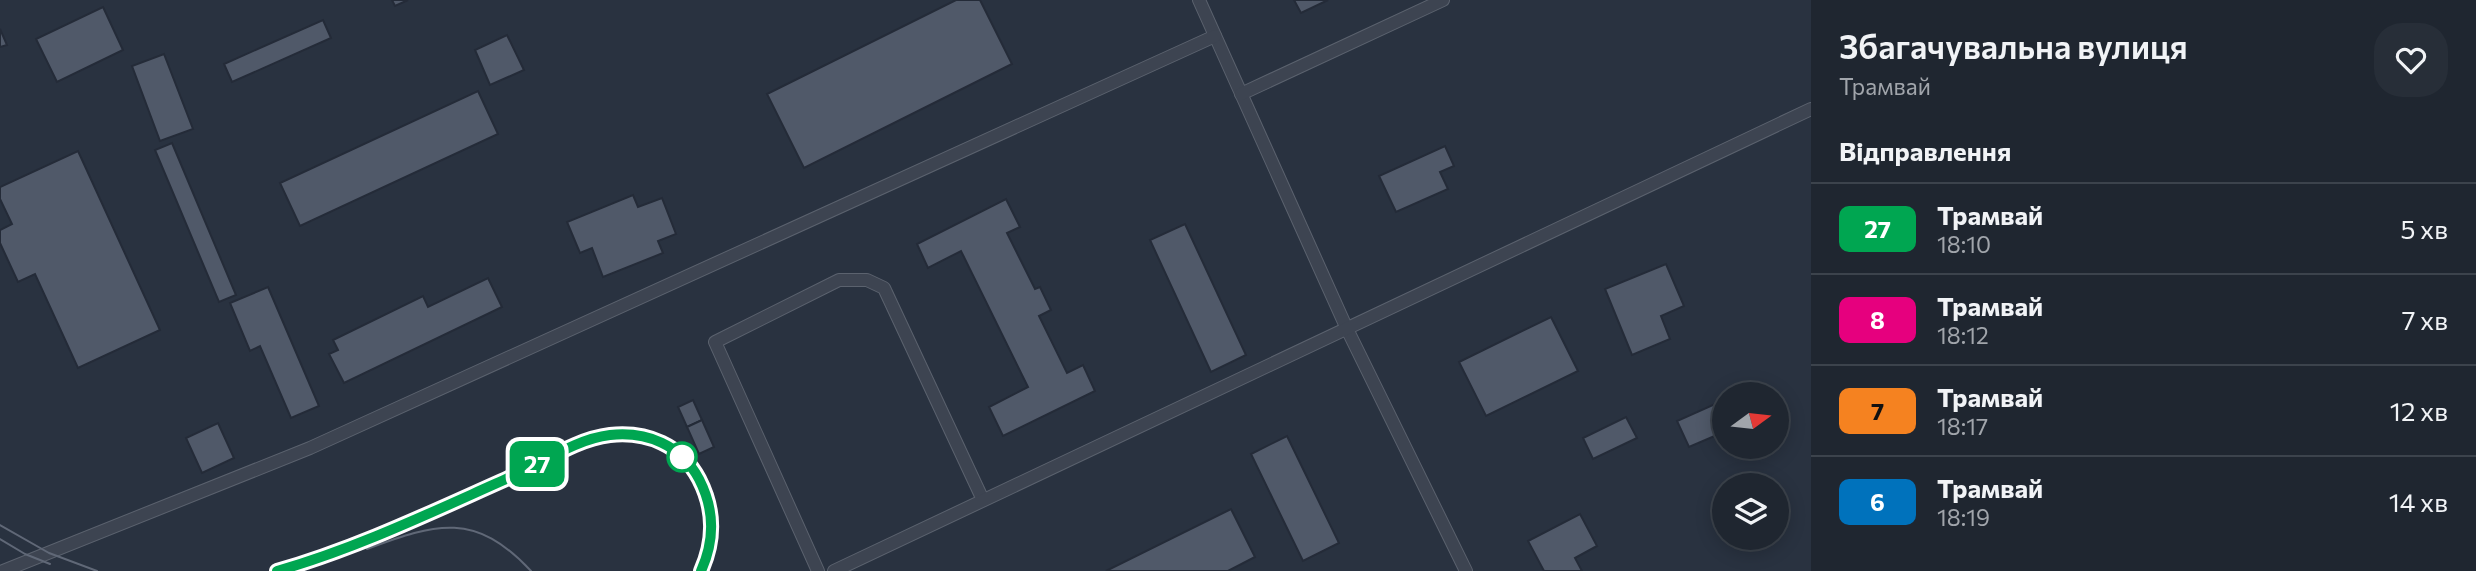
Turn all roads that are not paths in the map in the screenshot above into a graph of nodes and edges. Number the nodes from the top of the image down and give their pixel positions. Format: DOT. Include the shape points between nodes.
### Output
graph roads {
  1 [pos="1199,0"];
  2 [pos="1444,0"];
  3 [pos="1215,36"];
  4 [pos="1241,94"];
  5 [pos="1811,109"];
  6 [pos="1347,329"];
  7 [pos="983,500"];
  8 [pos="3,571"];
  9 [pos="818,571"];
  10 [pos="835,571"];
  11 [pos="1466,571"];
  1 -- 3 [label="lane"];
  2 -- 4 [label="lane"];
  3 -- 4 [label="lane"];
  3 -- 8 [label="lane" via="310,449"];
  4 -- 6 [label="lane"];
  5 -- 6 [label="lane"];
  6 -- 7 [label="lane"];
  6 -- 11 [label="lane"];
  7 -- 9 [label="lane" via="884,288 867,280 839,280 715,342"];
  7 -- 10 [label="lane"];
}
